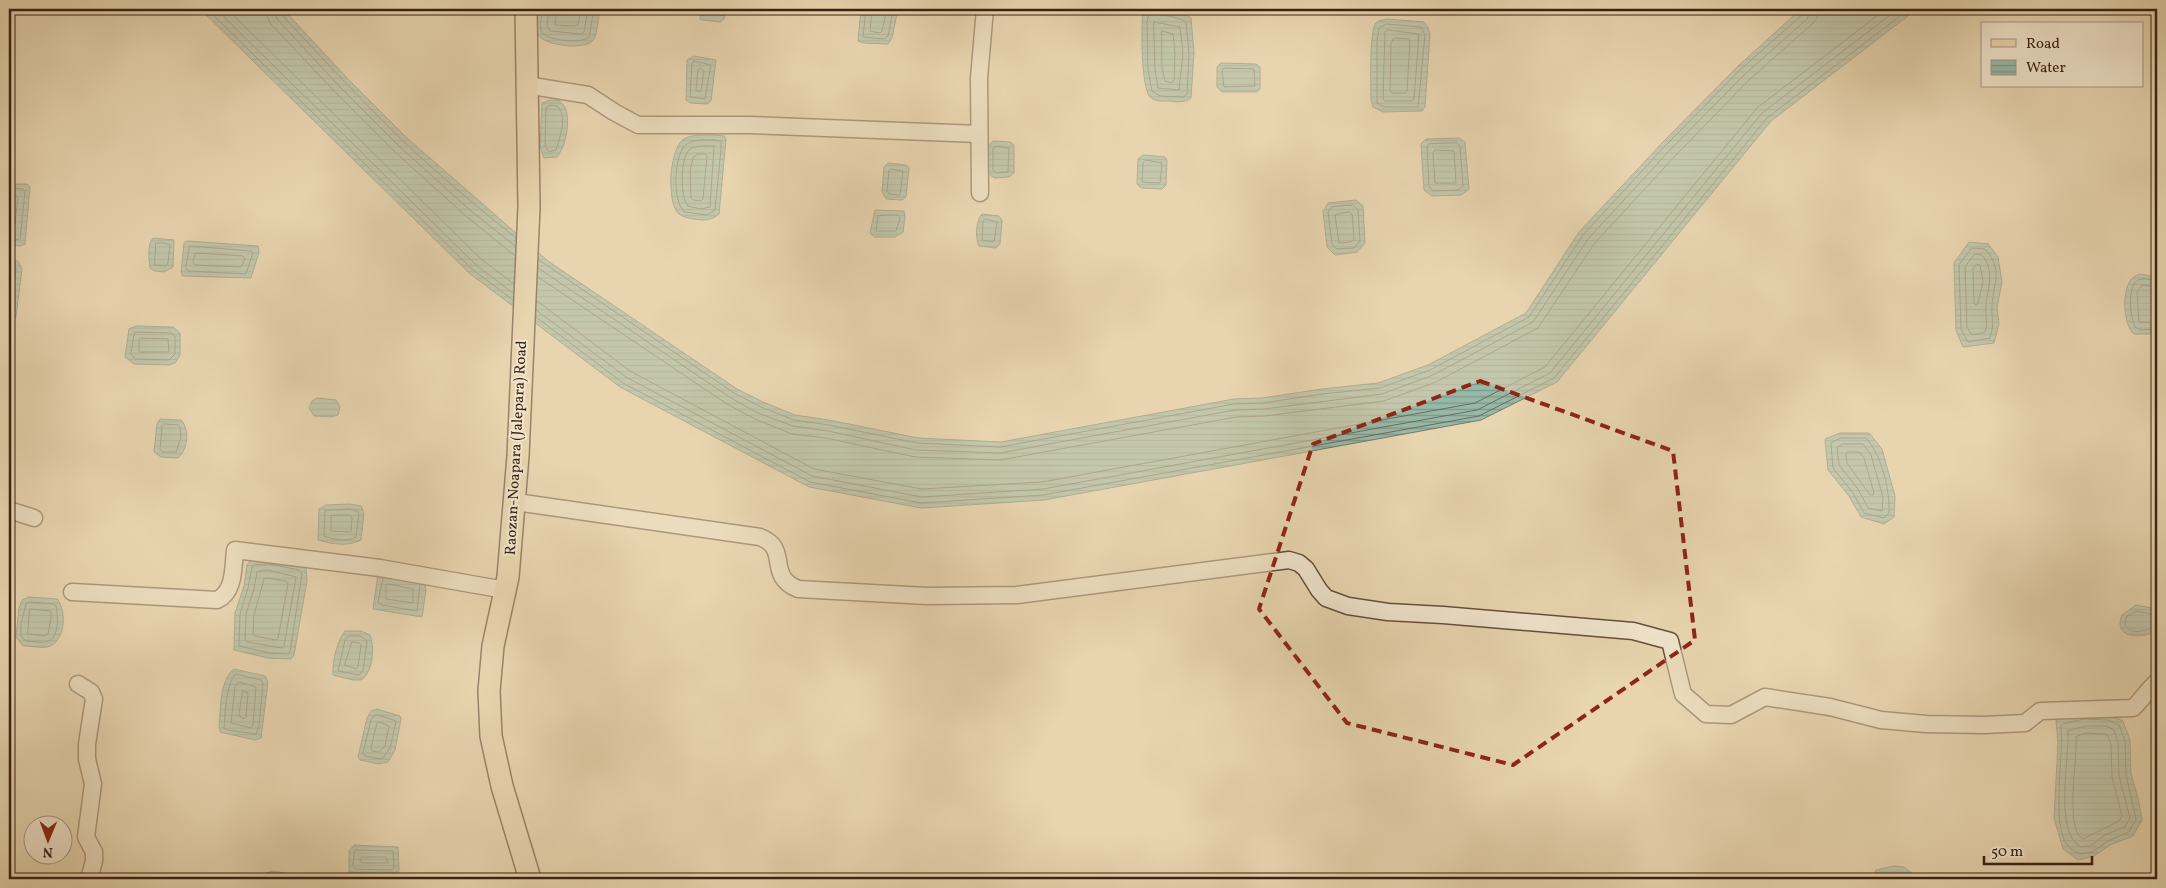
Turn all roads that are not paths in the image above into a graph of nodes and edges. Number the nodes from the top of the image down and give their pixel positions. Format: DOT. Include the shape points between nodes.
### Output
graph roads {
  1 [pos="526,9"];
  2 [pos="985,9"];
  3 [pos="526,85"];
  4 [pos="979,134"];
  5 [pos="980,193"];
  6 [pos="516,502"];
  7 [pos="9,510"];
  8 [pos="34,518"];
  9 [pos="505,590"];
  10 [pos="72,592"];
  11 [pos="2157,682"];
  12 [pos="78,684"];
  13 [pos="89,879"];
  14 [pos="530,879"];
  1 -- 3 [label="main road, Raozan-Noapara (Jalepara) Road"];
  2 -- 4 [label="street" via="979,78"];
  3 -- 4 [label="street" via="588,95 638,126 750,125"];
  3 -- 6 [label="main road, Raozan-Noapara (Jalepara) Road" via="528,207"];
  4 -- 5 [label="street"];
  6 -- 9 [label="main road, Raozan-Noapara (Jalepara) Road"];
  6 -- 11 [label="street" via="760,537 774,546 783,580 789,585 798,589 859,594 1017,596 1289,560 1306,569 1326,598 1348,606 1633,631 1670,641 1683,694 1706,714 1731,715 1764,697 1830,707 1881,720 1965,725 2025,723 2040,711 2133,708"];
  7 -- 8 [label="street"];
  9 -- 10 [label="street" via="380,568 235,550 230,591 217,600"];
  9 -- 14 [label="main road, Raozan-Noapara (Jalepara) Road" via="493,646 489,691 491,736 502,786"];
  12 -- 13 [label="street" via="91,692 94,699 87,744 93,784 86,837 94,852"];
}
